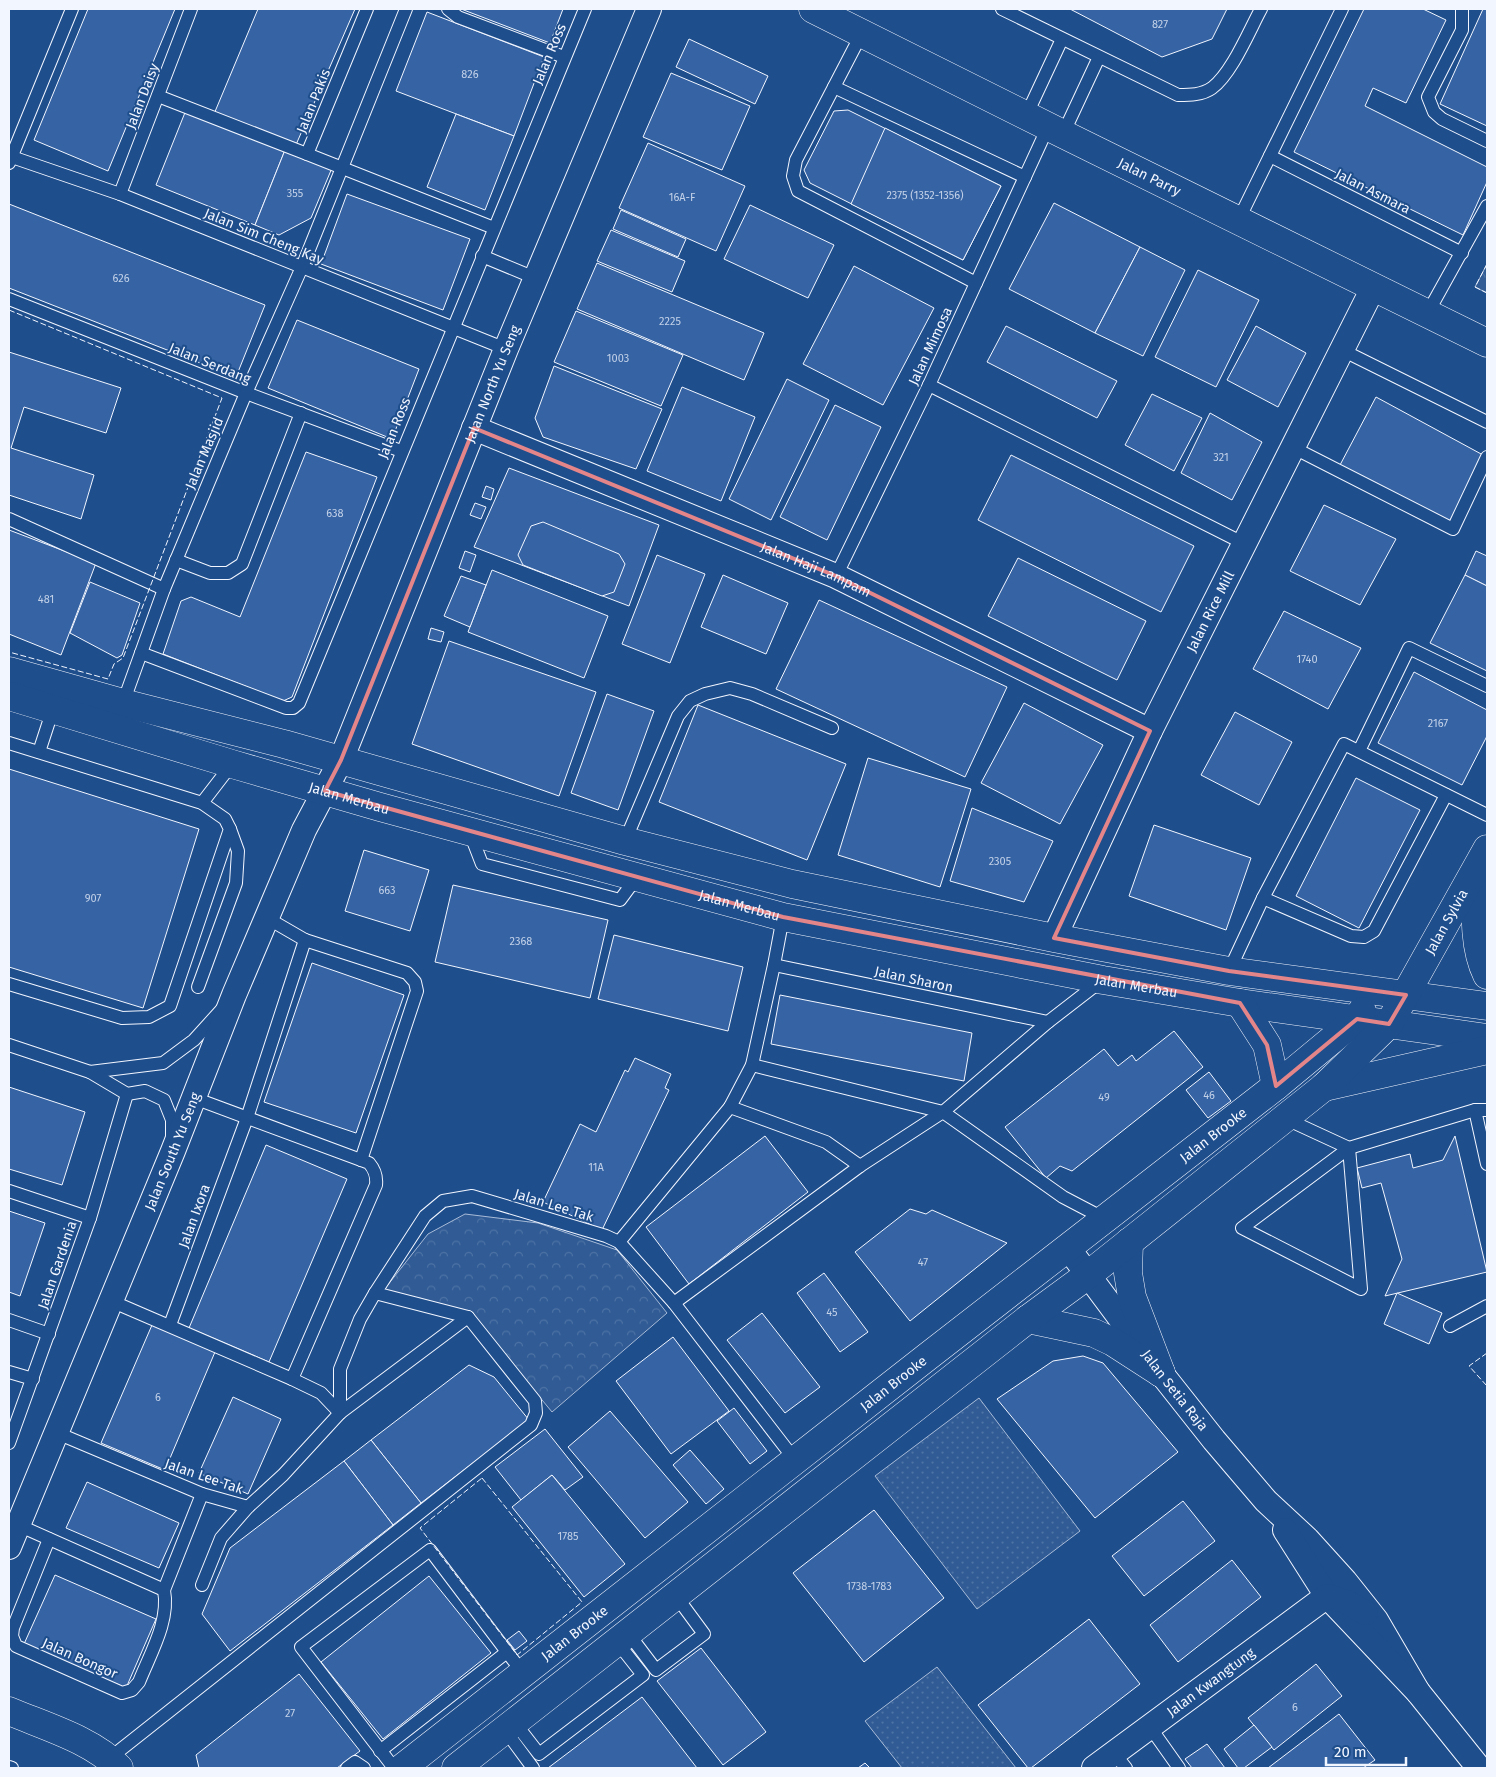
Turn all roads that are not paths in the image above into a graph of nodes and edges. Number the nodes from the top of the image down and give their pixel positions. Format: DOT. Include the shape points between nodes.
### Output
graph roads {
  1 [pos="72,9"];
  2 [pos="191,9"];
  3 [pos="367,9"];
  4 [pos="406,9"];
  5 [pos="448,9"];
  6 [pos="584,9"];
  7 [pos="649,9"];
  8 [pos="813,9"];
  9 [pos="1002,9"];
  10 [pos="1262,9"];
  11 [pos="1342,9"];
  12 [pos="1462,9"];
  13 [pos="862,33"];
  14 [pos="1062,39"];
  15 [pos="564,57"];
  16 [pos="1099,57"];
  17 [pos="834,87"];
  18 [pos="158,96"];
  19 [pos="1045,126"];
  20 [pos="1487,141"];
  21 [pos="307,154"];
  22 [pos="1270,156"];
  23 [pos="10,159"];
  24 [pos="342,169"];
  25 [pos="1025,177"];
  26 [pos="120,194"];
  27 [pos="1487,206"];
  28 [pos="1238,221"];
  29 [pos="494,228"];
  30 [pos="1462,253"];
  31 [pos="482,256"];
  32 [pos="302,267"];
  33 [pos="535,278"];
  34 [pos="976,283"];
  35 [pos="1373,288"];
  36 [pos="9,299"];
  37 [pos="1427,314"];
  38 [pos="452,327"];
  39 [pos="1487,343"];
  40 [pos="506,349"];
  41 [pos="1342,350"];
  42 [pos="929,385"];
  43 [pos="246,393"];
  44 [pos="301,414"];
  45 [pos="1487,422"];
  46 [pos="474,428"];
  47 [pos="1294,448"];
  48 [pos="401,451"];
  49 [pos="1487,457"];
  50 [pos="9,519"];
  51 [pos="1245,544"];
  52 [pos="176,560"];
  53 [pos="836,576"];
  54 [pos="164,589"];
  55 [pos="141,653"];
  56 [pos="9,671"];
  57 [pos="1487,686"];
  58 [pos="9,696"];
  59 [pos="123,703"];
  60 [pos="54,709"];
  61 [pos="832,728"];
  62 [pos="1150,731"];
  63 [pos="9,743"];
  64 [pos="1359,751"];
  65 [pos="39,752"];
  66 [pos="341,760"];
  67 [pos="232,764"];
  68 [pos="325,791"];
  69 [pos="1446,795"];
  70 [pos="202,803"];
  71 [pos="444,805"];
  72 [pos="1487,815"];
  73 [pos="230,829"];
  74 [pos="625,841"];
  75 [pos="1482,859"];
  76 [pos="1263,898"];
  77 [pos="783,917"];
  78 [pos="267,918"];
  79 [pos="1054,938"];
  80 [pos="305,940"];
  81 [pos="774,965"];
  82 [pos="1229,970"];
  83 [pos="1487,975"];
  84 [pos="1103,980"];
  85 [pos="9,984"];
  86 [pos="198,987"];
  87 [pos="1375,990"];
  88 [pos="234,994"];
  89 [pos="1406,994"];
  90 [pos="1240,1003"];
  91 [pos="1487,1006"];
  92 [pos="1357,1019"];
  93 [pos="1048,1022"];
  94 [pos="1388,1024"];
  95 [pos="1487,1038"];
  96 [pos="9,1045"];
  97 [pos="1487,1050"];
  98 [pos="752,1065"];
  99 [pos="90,1072"];
  100 [pos="1276,1086"];
  101 [pos="1324,1087"];
  102 [pos="128,1094"];
  103 [pos="194,1098"];
  104 [pos="730,1107"];
  105 [pos="1481,1110"];
  106 [pos="943,1112"];
  107 [pos="247,1118"];
  108 [pos="1284,1118"];
  109 [pos="1349,1148"];
  110 [pos="173,1151"];
  111 [pos="361,1160"];
  112 [pos="1487,1164"];
  113 [pos="860,1166"];
  114 [pos="9,1191"];
  115 [pos="90,1218"];
  116 [pos="1105,1219"];
  117 [pos="619,1242"];
  118 [pos="1130,1242"];
  119 [pos="1068,1248"];
  120 [pos="1088,1275"];
  121 [pos="374,1293"];
  122 [pos="111,1301"];
  123 [pos="674,1303"];
  124 [pos="1487,1306"];
  125 [pos="468,1318"];
  126 [pos="1028,1319"];
  127 [pos="9,1320"];
  128 [pos="170,1326"];
  129 [pos="1450,1326"];
  130 [pos="49,1334"];
  131 [pos="9,1372"];
  132 [pos="1161,1373"];
  133 [pos="32,1379"];
  134 [pos="292,1379"];
  135 [pos="340,1414"];
  136 [pos="57,1433"];
  137 [pos="9,1443"];
  138 [pos="795,1460"];
  139 [pos="202,1494"];
  140 [pos="1266,1501"];
  141 [pos="248,1507"];
  142 [pos="13,1536"];
  143 [pos="48,1539"];
  144 [pos="1307,1539"];
  145 [pos="202,1585"];
  146 [pos="164,1590"];
  147 [pos="676,1596"];
  148 [pos="1327,1596"];
  149 [pos="1376,1620"];
  150 [pos="622,1638"];
  151 [pos="514,1662"];
  152 [pos="1418,1692"];
  153 [pos="9,1711"];
  154 [pos="510,1726"];
  155 [pos="1150,1727"];
  156 [pos="380,1751"];
  157 [pos="1120,1761"];
  158 [pos="115,1763"];
  159 [pos="347,1768"];
  160 [pos="364,1768"];
  161 [pos="394,1768"];
  162 [pos="402,1768"];
  163 [pos="456,1768"];
  164 [pos="533,1768"];
  165 [pos="1094,1768"];
  166 [pos="1179,1768"];
  167 [pos="1479,1768"];
  1 -- 23 [label="lane"];
  2 -- 18 [label="lane, Jalan Daisy"];
  3 -- 21 [label="lane, Jalan Pakis"];
  4 -- 24 [label="lane"];
  5 -- 15 [label="lane" via="458,17"];
  6 -- 15 [label="lane, Jalan Ross"];
  7 -- 33 [label="street, Jalan North Yu Seng"];
  8 -- 13 [label="street, Jalan Parry"];
  9 -- 14 [label="lane"];
  10 -- 16 [label="lane" via="1224,76 1211,89 1195,95 1178,95"];
  11 -- 22 [label="lane"];
  12 -- 20 [label="lane" via="1462,30 1428,97 1434,112 1442,119"];
  13 -- 17 [label="lane"];
  13 -- 19 [label="street, Jalan Parry"];
  14 -- 16 [label="lane"];
  14 -- 19 [label="lane"];
  15 -- 29 [label="lane, Jalan Ross"];
  16 -- 19 [label="lane"];
  17 -- 25 [label="lane"];
  17 -- 34 [label="lane" via="796,160 793,176 798,191"];
  18 -- 21 [label="lane"];
  18 -- 26 [label="lane, Jalan Daisy"];
  19 -- 25 [label="lane, Jalan Mimosa"];
  19 -- 28 [label="street, Jalan Parry"];
  21 -- 24 [label="lane, Jalan Pakis"];
  22 -- 28 [label="lane"];
  22 -- 30 [label="lane, Jalan Asmara"];
  23 -- 26 [label="lane, Jalan Sim Cheng Kay"];
  24 -- 29 [label="lane, Jalan Pakis"];
  24 -- 32 [label="lane"];
  25 -- 34 [label="lane, Jalan Mimosa"];
  26 -- 32 [label="lane, Jalan Sim Cheng Kay"];
  27 -- 30 [label="lane"];
  28 -- 35 [label="street, Jalan Parry"];
  29 -- 31 [label="lane, Jalan Ross"];
  30 -- 37 [label="lane"];
  31 -- 33 [label="lane"];
  31 -- 38 [label="lane, Jalan Ross"];
  32 -- 38 [label="lane, Jalan Sim Cheng Kay"];
  32 -- 43 [label="lane, Jalan Masjid"];
  33 -- 40 [label="street, Jalan North Yu Seng"];
  34 -- 42 [label="lane, Jalan Mimosa"];
  35 -- 37 [label="street, Jalan Parry"];
  35 -- 41 [label="street, Jalan Rice Mill"];
  36 -- 43 [label="lane, Jalan Serdang"];
  37 -- 39 [label="street, Jalan Parry"];
  38 -- 40 [label="lane, Jalan Sim Cheng Kay"];
  38 -- 48 [label="lane, Jalan Ross"];
  40 -- 46 [label="street, Jalan North Yu Seng"];
  41 -- 45 [label="lane"];
  41 -- 47 [label="street, Jalan Rice Mill"];
  42 -- 51 [label="lane"];
  42 -- 53 [label="lane, Jalan Mimosa"];
  43 -- 44 [label="lane, Jalan Serdang"];
  43 -- 52 [label="lane, Jalan Masjid"];
  44 -- 48 [label="lane, Jalan Serdang"];
  44 -- 52 [label="lane" via="242,564 228,573 210,573"];
  46 -- 53 [label="street, Jalan Haji Lampam"];
  46 -- 66 [label="street, Jalan North Yu Seng"];
  47 -- 49 [label="lane" via="1453,529"];
  47 -- 51 [label="street, Jalan Rice Mill"];
  48 -- 55 [label="lane, Jalan Ross" via="299,703 293,708"];
  50 -- 54 [label="lane"];
  51 -- 62 [label="street, Jalan Rice Mill"];
  52 -- 54 [label="lane, Jalan Masjid"];
  53 -- 62 [label="street, Jalan Haji Lampam"];
  54 -- 55 [label="lane, Jalan Masjid"];
  55 -- 59 [label="lane, Jalan Masjid"];
  56 -- 59 [label="street, Jalan Merbau"];
  57 -- 64 [label="lane" via="1410,648"];
  58 -- 60 [label="street, Jalan Merbau"];
  59 -- 66 [label="street, Jalan Merbau"];
  60 -- 65 [label="lane"];
  60 -- 67 [label="street, Jalan Merbau"];
  61 -- 74 [label="lane" via="730,688 690,701 678,716"];
  62 -- 79 [label="street, Jalan Rice Mill"];
  63 -- 65 [label="lane"];
  64 -- 69 [label="lane"];
  64 -- 76 [label="lane" via="1344,744"];
  65 -- 70 [label="lane"];
  66 -- 68 [label="street, Jalan South Yu Seng"];
  66 -- 71 [label="street, Jalan Merbau"];
  67 -- 68 [label="street, Jalan Merbau"];
  67 -- 70 [label="lane"];
  68 -- 71 [label="street, Jalan Merbau"];
  68 -- 78 [label="street, Jalan South Yu Seng" via="304,830"];
  69 -- 72 [label="lane"];
  69 -- 76 [label="lane" via="1374,931 1364,937 1351,936"];
  70 -- 73 [label="lane" via="225,819"];
  71 -- 74 [label="street, Jalan Merbau"];
  71 -- 77 [label="street, Jalan Merbau" via="470,832"];
  73 -- 85 [label="lane" via="170,1006 149,1017 122,1018"];
  73 -- 86 [label="lane" via="238,852 236,883"];
  74 -- 79 [label="street, Jalan Merbau" via="792,884"];
  75 -- 83 [label="street" via="1475,921"];
  75 -- 89 [label="street, Jalan Sylvia"];
  76 -- 82 [label="lane"];
  77 -- 81 [label="lane"];
  77 -- 84 [label="street, Jalan Merbau"];
  78 -- 80 [label="lane"];
  78 -- 88 [label="street, Jalan South Yu Seng"];
  79 -- 82 [label="street, Jalan Merbau"];
  80 -- 107 [label="lane, Jalan Ixora"];
  80 -- 111 [label="lane" via="407,973 415,982 417,991"];
  81 -- 93 [label="lane, Jalan Sharon"];
  81 -- 98 [label="lane"];
  82 -- 87 [label="street, Jalan Merbau"];
  84 -- 90 [label="street, Jalan Merbau"];
  84 -- 93 [label="lane"];
  87 -- 89 [label="street, Jalan Merbau"];
  87 -- 92 [label="street, Jalan Brooke"];
  88 -- 99 [label="lane" via="194,1040 163,1063"];
  88 -- 103 [label="street, Jalan South Yu Seng"];
  89 -- 91 [label="street, Jalan Merbau"];
  89 -- 94 [label="street, Jalan Sylvia"];
  90 -- 92 [label="street, Jalan Merbau"];
  90 -- 100 [label="street" via="1267,1045"];
  92 -- 94 [label="street, Jalan Merbau"];
  92 -- 100 [label="street, Jalan Brooke"];
  93 -- 106 [label="lane"];
  94 -- 95 [label="street, Jalan Merbau"];
  94 -- 101 [label="street"];
  96 -- 99 [label="lane"];
  97 -- 101 [label="street"];
  98 -- 104 [label="lane"];
  98 -- 106 [label="lane"];
  99 -- 102 [label="lane"];
  100 -- 116 [label="street, Jalan Brooke"];
  101 -- 108 [label="street"];
  102 -- 110 [label="lane" via="145,1091 164,1100 172,1120"];
  102 -- 115 [label="lane, Jalan Gardenia"];
  103 -- 107 [label="lane"];
  103 -- 110 [label="street, Jalan South Yu Seng"];
  104 -- 113 [label="lane" via="826,1142"];
  104 -- 117 [label="lane"];
  105 -- 109 [label="lane"];
  105 -- 112 [label="lane"];
  106 -- 113 [label="lane"];
  106 -- 116 [label="lane" via="1062,1197"];
  107 -- 111 [label="lane"];
  107 -- 128 [label="lane, Jalan Ixora"];
  108 -- 109 [label="lane"];
  108 -- 118 [label="street"];
  109 -- 109 [label="lane" via="1360,1270 1361,1289 1242,1228"];
  110 -- 122 [label="street, Jalan South Yu Seng"];
  111 -- 134 [label="lane" via="374,1170 376,1185"];
  113 -- 123 [label="lane"];
  114 -- 115 [label="lane"];
  115 -- 130 [label="lane, Jalan Gardenia"];
  116 -- 119 [label="street, Jalan Brooke"];
  117 -- 121 [label="lane, Jalan Lee Tak" via="472,1196 443,1201 425,1216"];
  117 -- 123 [label="lane"];
  118 -- 120 [label="street"];
  118 -- 132 [label="street" via="1128,1273 1132,1298"];
  119 -- 120 [label="street, Jalan Setia Raja"];
  119 -- 138 [label="street, Jalan Brooke"];
  120 -- 126 [label="street"];
  120 -- 132 [label="street, Jalan Setia Raja"];
  121 -- 125 [label="lane"];
  121 -- 135 [label="lane, Jalan Lee Tak" via="340,1370"];
  122 -- 128 [label="lane"];
  122 -- 136 [label="street, Jalan South Yu Seng"];
  123 -- 138 [label="lane"];
  124 -- 129 [label="lane"];
  125 -- 135 [label="lane, Jalan Lee Tak"];
  125 -- 158 [label="lane" via="536,1401 532,1425"];
  126 -- 132 [label="street" via="1094,1333"];
  126 -- 147 [label="street"];
  127 -- 130 [label="lane"];
  128 -- 134 [label="lane"];
  130 -- 133 [label="lane, Jalan Gardenia"];
  131 -- 133 [label="lane"];
  132 -- 140 [label="street, Jalan Setia Raja"];
  133 -- 137 [label="lane, Jalan Gardenia"];
  134 -- 135 [label="lane" via="321,1393"];
  135 -- 141 [label="lane, Jalan Lee Tak"];
  136 -- 139 [label="lane, Jalan Lee Tak"];
  136 -- 142 [label="street, Jalan South Yu Seng"];
  138 -- 151 [label="street, Jalan Brooke"];
  139 -- 141 [label="lane, Jalan Lee Tak"];
  139 -- 146 [label="lane"];
  140 -- 144 [label="street, Jalan Setia Raja"];
  140 -- 148 [label="street, Jalan Setia Raja"];
  141 -- 145 [label="lane" via="221,1538"];
  142 -- 143 [label="lane"];
  143 -- 146 [label="lane"];
  143 -- 146 [label="lane, Jalan Bongor" via="12,1636 16,1646 78,1674 122,1693 132,1690 139,1682 164,1620 167,1604"];
  144 -- 148 [label="street" via="1322,1564"];
  144 -- 149 [label="street, Jalan Setia Raja"];
  147 -- 150 [label="street"];
  147 -- 150 [label="lane" via="704,1634 656,1670"];
  148 -- 149 [label="street" via="1347,1602"];
  148 -- 152 [label="street, Jalan Setia Raja"];
  148 -- 155 [label="street, Jalan Kwangtung"];
  149 -- 152 [label="street, Jalan Setia Raja"];
  150 -- 154 [label="street"];
  150 -- 154 [label="lane" via="643,1675 539,1754"];
  151 -- 156 [label="lane"];
  151 -- 156 [label="lane" via="430,1550 301,1647"];
  151 -- 162 [label="street, Jalan Brooke"];
  152 -- 167 [label="street, Jalan Setia Raja"];
  153 -- 158 [label="street" via="77,1740"];
  154 -- 163 [label="street"];
  154 -- 164 [label="lane"];
  155 -- 157 [label="street, Jalan Kwangtung"];
  155 -- 166 [label="lane"];
  156 -- 161 [label="lane"];
  157 -- 165 [label="street, Jalan Kwangtung"];
  159 -- 160 [label="lane" via="355,1762"];
}
